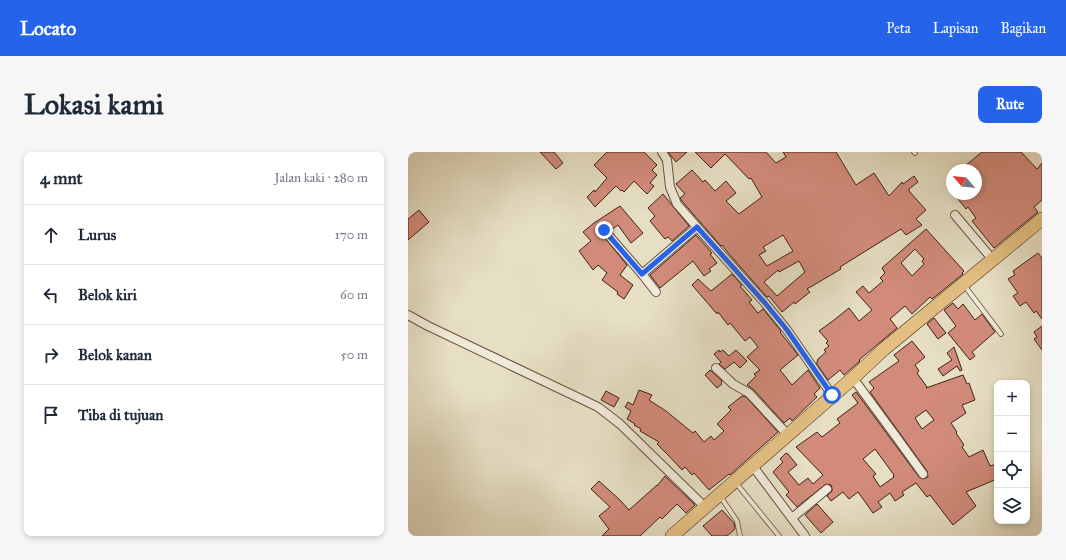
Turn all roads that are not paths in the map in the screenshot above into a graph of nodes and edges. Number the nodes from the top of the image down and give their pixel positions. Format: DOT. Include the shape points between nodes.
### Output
graph roads {
  1 [pos="662,152"];
  2 [pos="955,215"];
  3 [pos="1042,219"];
  4 [pos="697,227"];
  5 [pos="604,230"];
  6 [pos="993,260"];
  7 [pos="642,274"];
  8 [pos="963,283"];
  9 [pos="656,292"];
  10 [pos="408,315"];
  11 [pos="1001,334"];
  12 [pos="716,368"];
  13 [pos="853,378"];
  14 [pos="832,395"];
  15 [pos="787,434"];
  16 [pos="752,466"];
  17 [pos="923,474"];
  18 [pos="734,481"];
  19 [pos="827,489"];
  20 [pos="719,494"];
  21 [pos="704,507"];
  22 [pos="792,518"];
  23 [pos="672,536"];
  24 [pos="740,536"];
  25 [pos="779,536"];
  26 [pos="805,536"];
  1 -- 4 [label="street" via="667,160 670,187 674,196"];
  2 -- 6 [label="street"];
  3 -- 6 [label="main road"];
  4 -- 7 [label="street"];
  4 -- 14 [label="street" via="787,330"];
  5 -- 7 [label="street"];
  6 -- 8 [label="main road"];
  7 -- 9 [label="street"];
  8 -- 11 [label="lane"];
  8 -- 13 [label="main road" via="884,348"];
  10 -- 21 [label="street" via="598,408 620,424"];
  12 -- 15 [label="street" via="733,384 749,393"];
  13 -- 14 [label="main road"];
  13 -- 17 [label="street"];
  14 -- 15 [label="main road"];
  15 -- 16 [label="main road"];
  16 -- 18 [label="main road"];
  16 -- 22 [label="street"];
  18 -- 20 [label="main road"];
  18 -- 25 [label="lane"];
  19 -- 22 [label="street"];
  20 -- 21 [label="main road"];
  20 -- 24 [label="lane" via="737,521"];
  21 -- 23 [label="main road"];
  22 -- 26 [label="street"];
}
